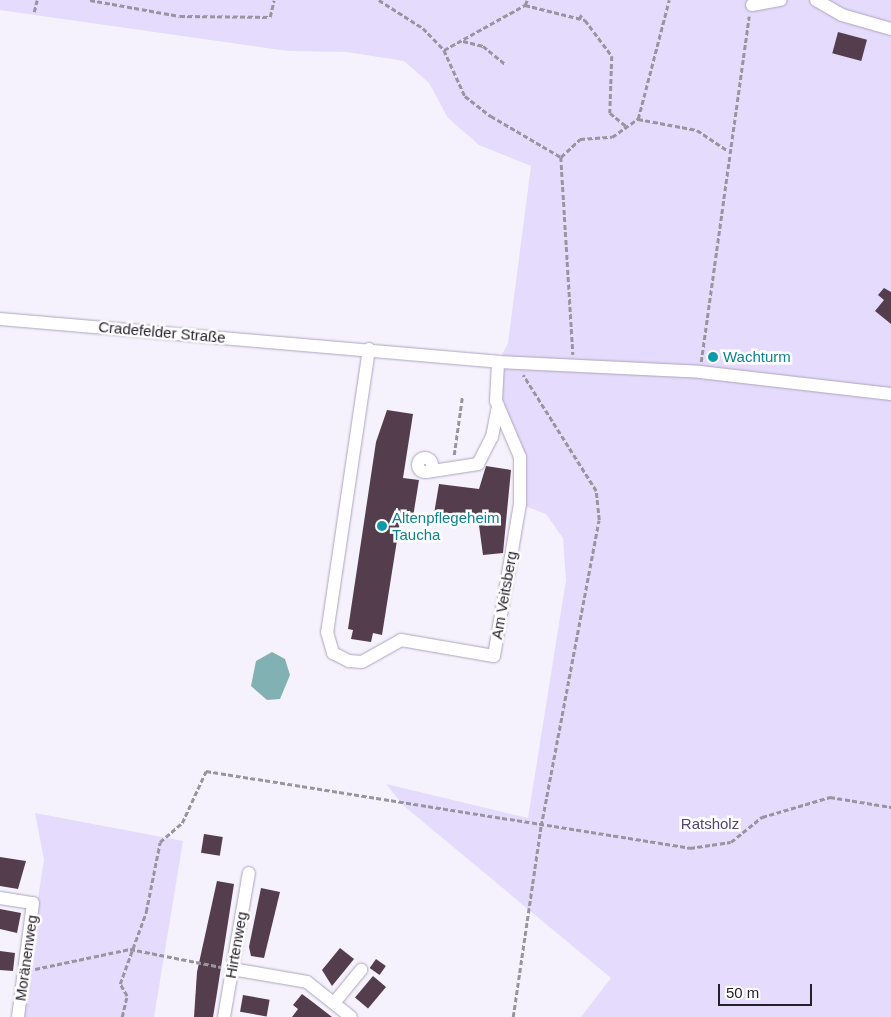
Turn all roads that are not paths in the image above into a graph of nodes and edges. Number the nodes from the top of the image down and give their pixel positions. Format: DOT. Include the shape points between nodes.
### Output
graph roads {
  1 [pos="781,0"];
  2 [pos="816,0"];
  3 [pos="752,5"];
  4 [pos="891,29"];
  5 [pos="0,319"];
  6 [pos="369,349"];
  7 [pos="498,362"];
  8 [pos="891,394"];
  9 [pos="498,406"];
  10 [pos="426,472"];
  11 [pos="249,873"];
  12 [pos="0,898"];
  13 [pos="232,970"];
  14 [pos="361,970"];
  15 [pos="334,1003"];
  16 [pos="18,1017"];
  17 [pos="224,1017"];
  18 [pos="351,1017"];
  1 -- 3 [label="street"];
  2 -- 4 [label="street" via="842,15"];
  5 -- 6 [label="street, Cradefelder Straße"];
  6 -- 7 [label="street"];
  6 -- 9 [label="street, Am Veitsberg" via="326,632 327,642 342,658 362,662 401,640 494,656 520,504 520,457"];
  7 -- 8 [label="street" via="700,372"];
  7 -- 9 [label="street, Am Veitsberg"];
  9 -- 10 [label="street" via="492,437 478,464"];
  11 -- 13 [label="street, Hirtenweg"];
  12 -- 16 [label="street, Moränenweg" via="33,904"];
  13 -- 15 [label="street" via="307,982"];
  13 -- 17 [label="street, Hirtenweg"];
  14 -- 15 [label="street"];
  15 -- 18 [label="street"];
}
